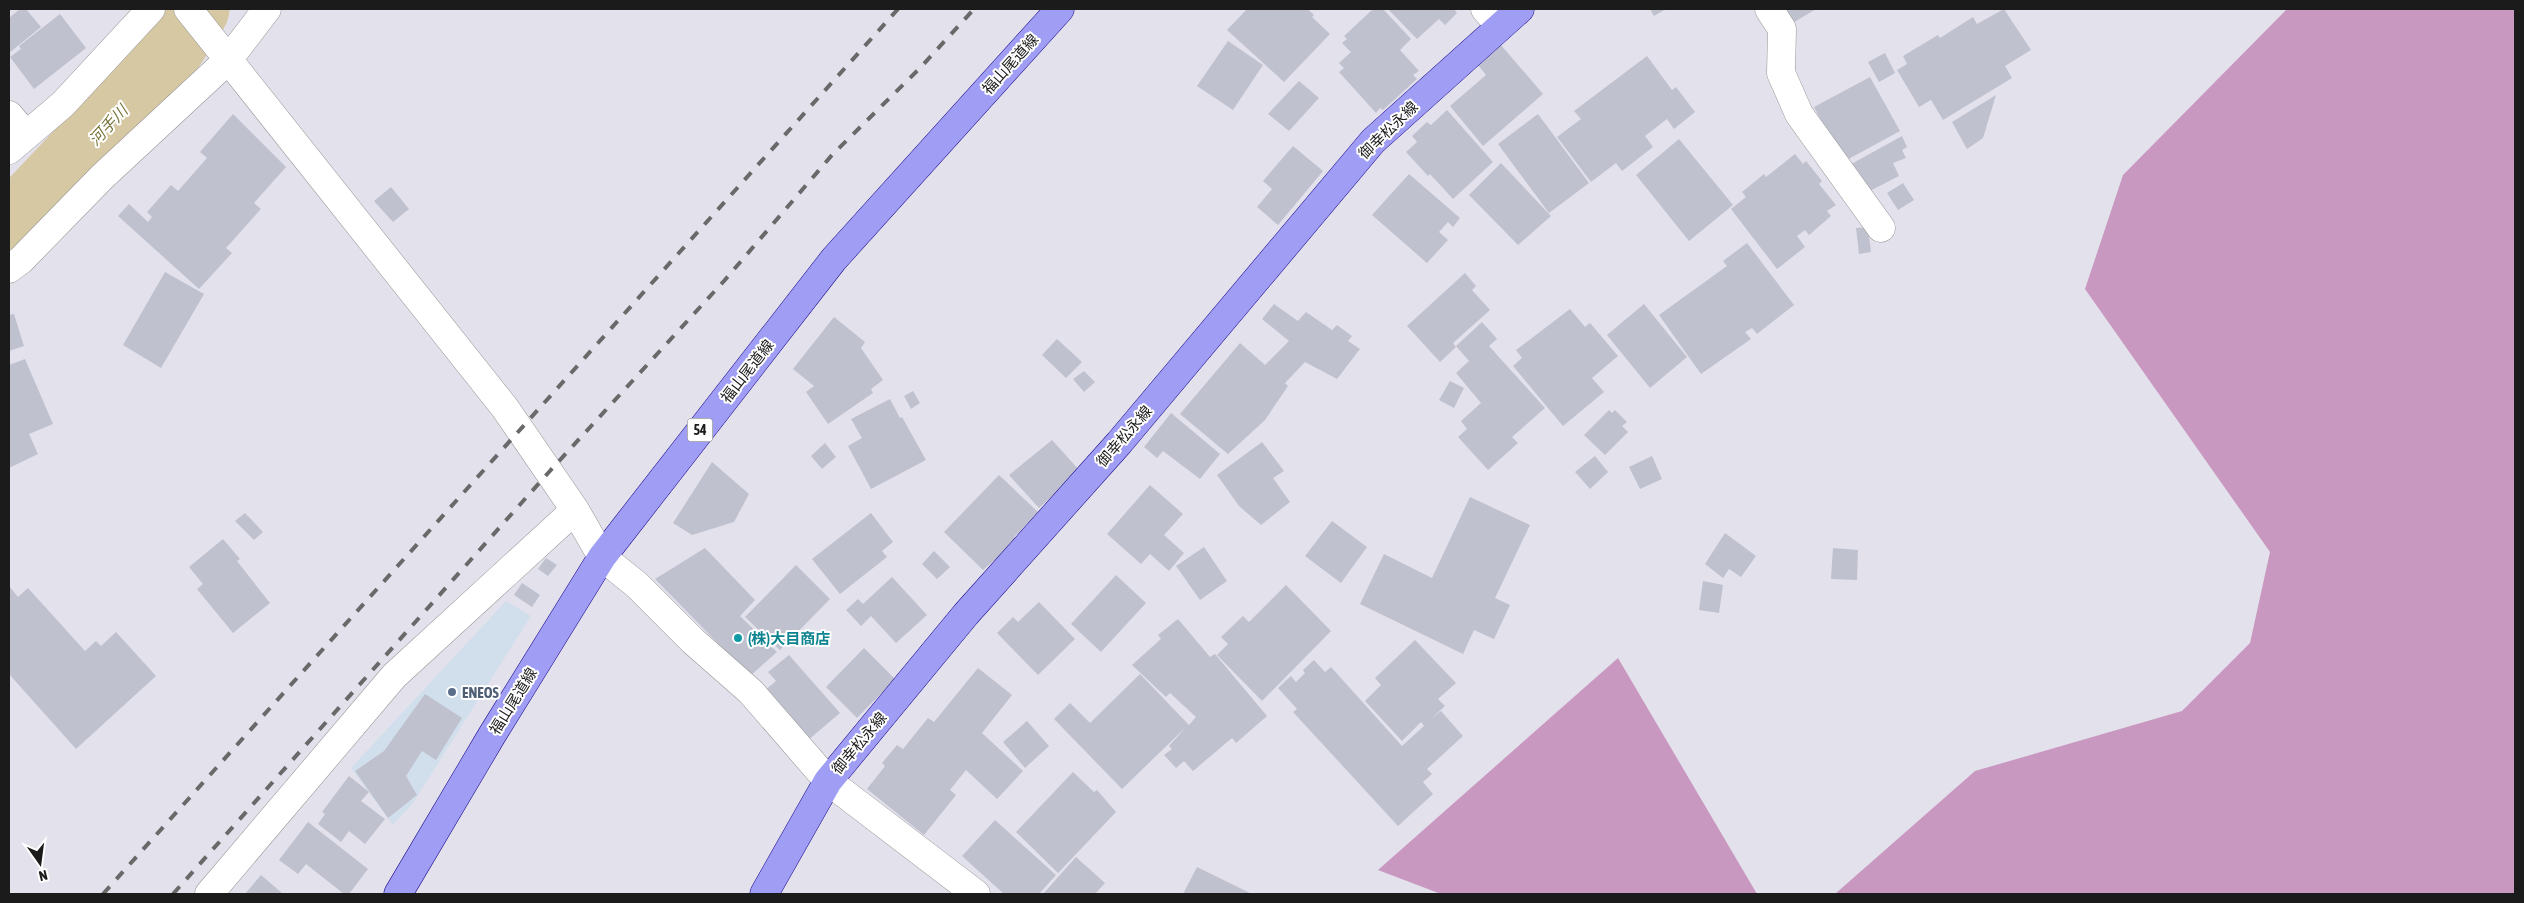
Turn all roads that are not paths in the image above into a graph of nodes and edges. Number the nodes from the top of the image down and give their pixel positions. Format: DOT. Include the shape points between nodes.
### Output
graph roads {
  1 [pos="151,9"];
  2 [pos="188,9"];
  3 [pos="267,9"];
  4 [pos="1060,9"];
  5 [pos="1769,9"];
  6 [pos="1502,14"];
  7 [pos="223,54"];
  8 [pos="9,114"];
  9 [pos="18,143"];
  10 [pos="1881,228"];
  11 [pos="9,269"];
  12 [pos="575,510"];
  13 [pos="602,557"];
  14 [pos="828,781"];
  15 [pos="210,894"];
  16 [pos="398,894"];
  17 [pos="764,894"];
  18 [pos="976,894"];
  1 -- 9 [label="street" via="63,104"];
  2 -- 7 [label="street"];
  3 -- 7 [label="street"];
  4 -- 13 [label="main road, 福山尾道線 / 54" via="834,259"];
  5 -- 10 [label="street" via="1782,29 1781,73 1799,114"];
  6 -- 14 [label="main road, 御幸松永線" via="1373,141 1119,443 966,614"];
  7 -- 11 [label="street"];
  7 -- 12 [label="street" via="499,400"];
  8 -- 9 [label="street"];
  12 -- 13 [label="street"];
  12 -- 15 [label="street" via="394,676"];
  13 -- 14 [label="street" via="637,585 751,692"];
  13 -- 16 [label="main road, 福山尾道線 / 54"];
  14 -- 17 [label="main road, 御幸松永線"];
  14 -- 18 [label="street"];
}
